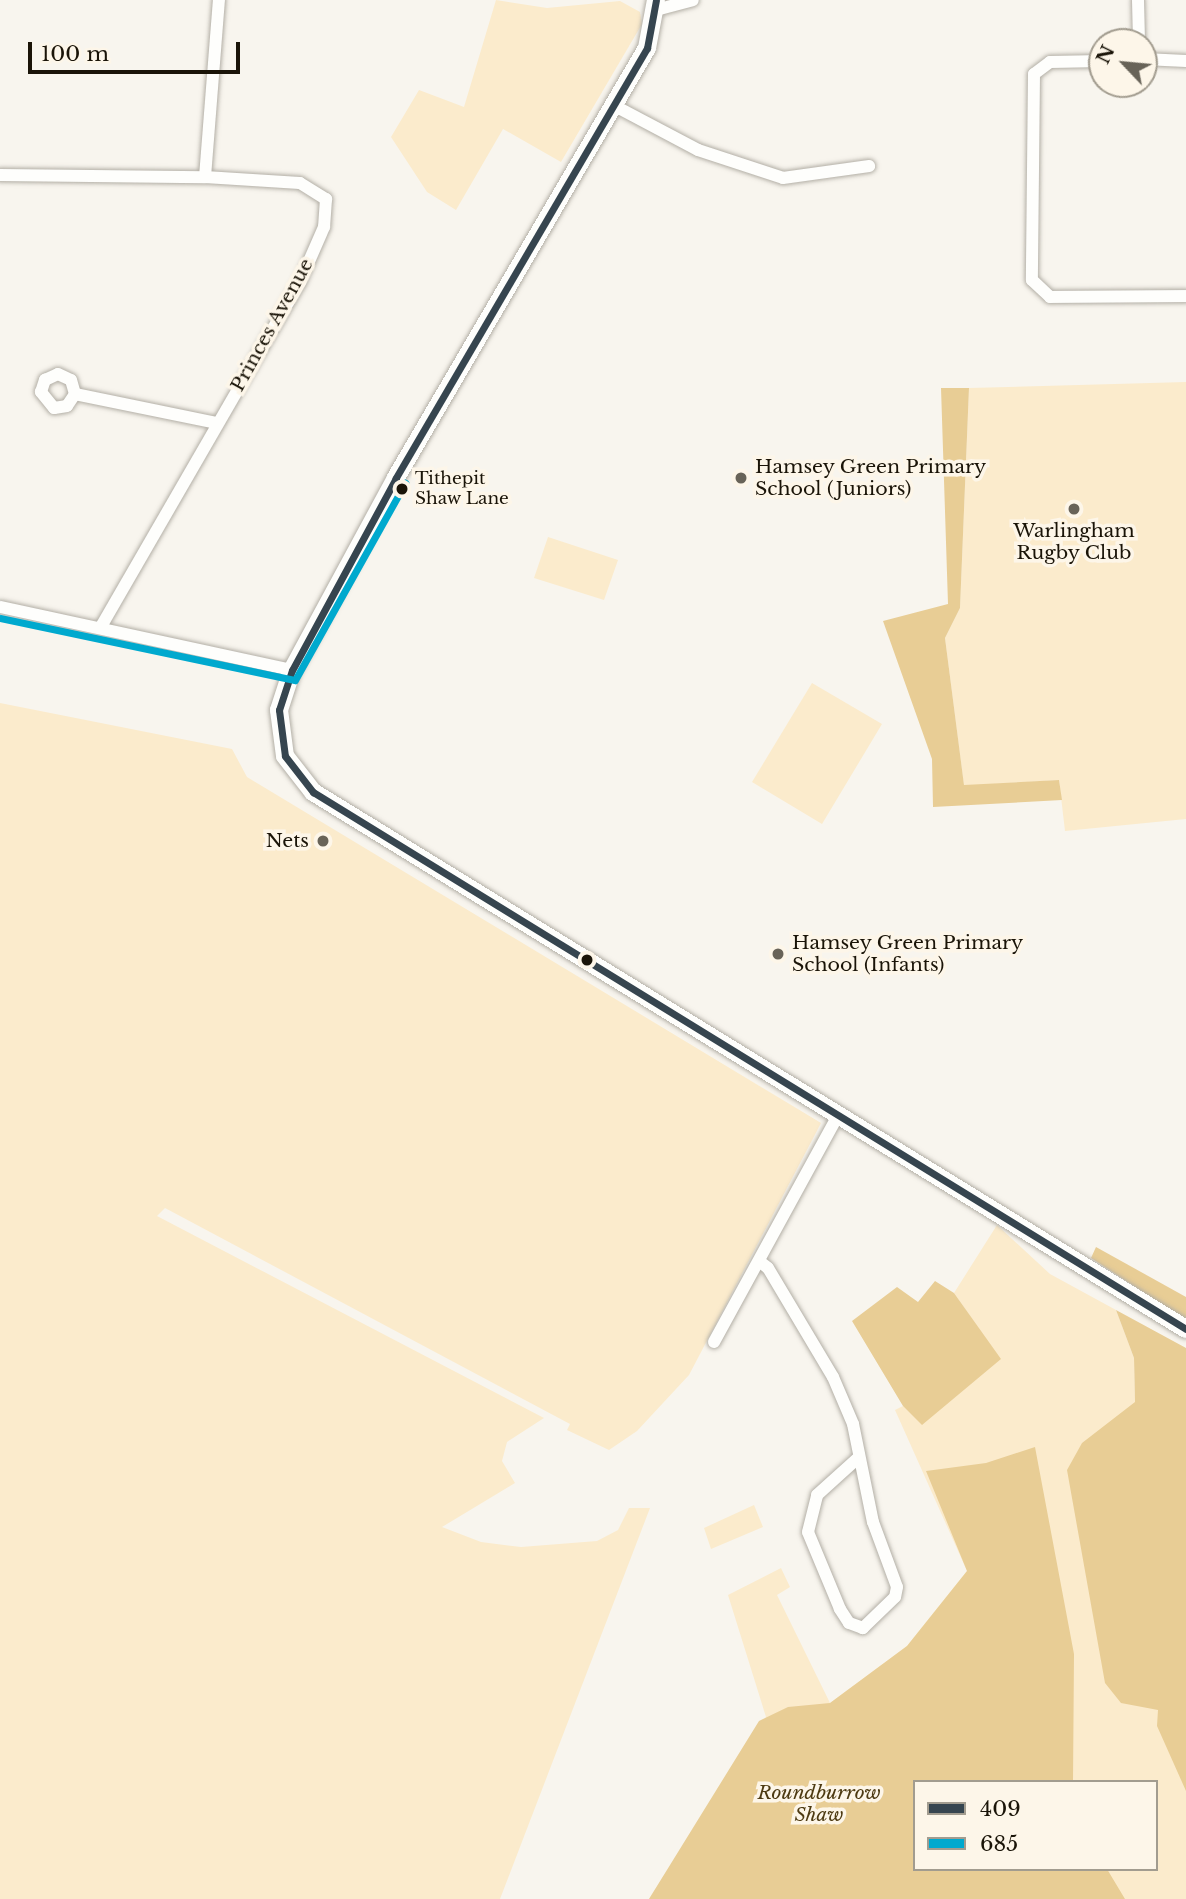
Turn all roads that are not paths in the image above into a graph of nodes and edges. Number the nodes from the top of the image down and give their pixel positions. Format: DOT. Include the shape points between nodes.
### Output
graph roads {
  1 [pos="219,0"];
  2 [pos="693,0"];
  3 [pos="1138,0"];
  4 [pos="656,5"];
  5 [pos="1139,28"];
  6 [pos="1158,60"];
  7 [pos="1088,61"];
  8 [pos="1186,61"];
  9 [pos="613,105"];
  10 [pos="869,166"];
  11 [pos="0,175"];
  12 [pos="205,177"];
  13 [pos="1186,296"];
  14 [pos="75,394"];
  15 [pos="216,423"];
  16 [pos="0,607"];
  17 [pos="101,626"];
  18 [pos="292,670"];
  19 [pos="839,1114"];
  20 [pos="759,1261"];
  21 [pos="1186,1329"];
  22 [pos="714,1342"];
  23 [pos="858,1458"];
  1 -- 12 [label="street"];
  2 -- 4 [label="street"];
  3 -- 5 [label="street"];
  4 -- 9 [label="street" via="647,48"];
  6 -- 8 [label="street"];
  7 -- 13 [label="street" via="1050,62 1034,74 1032,280 1050,297"];
  9 -- 10 [label="street" via="698,150 783,178"];
  9 -- 18 [label="street"];
  11 -- 12 [label="street, Princes Avenue"];
  12 -- 15 [label="street, Princes Avenue" via="300,183 318,189 326,199 324,227 300,282"];
  14 -- 15 [label="street"];
  15 -- 17 [label="street, Princes Avenue"];
  16 -- 17 [label="street"];
  17 -- 18 [label="street"];
  18 -- 19 [label="street" via="279,730 285,756 313,792"];
  19 -- 20 [label="street"];
  19 -- 21 [label="street"];
  20 -- 22 [label="street"];
  20 -- 23 [label="street" via="768,1268 833,1377 853,1424"];
  23 -- 23 [label="street" via="817,1494 808,1532 840,1609 855,1628 863,1628 895,1597 897,1587"];
}
